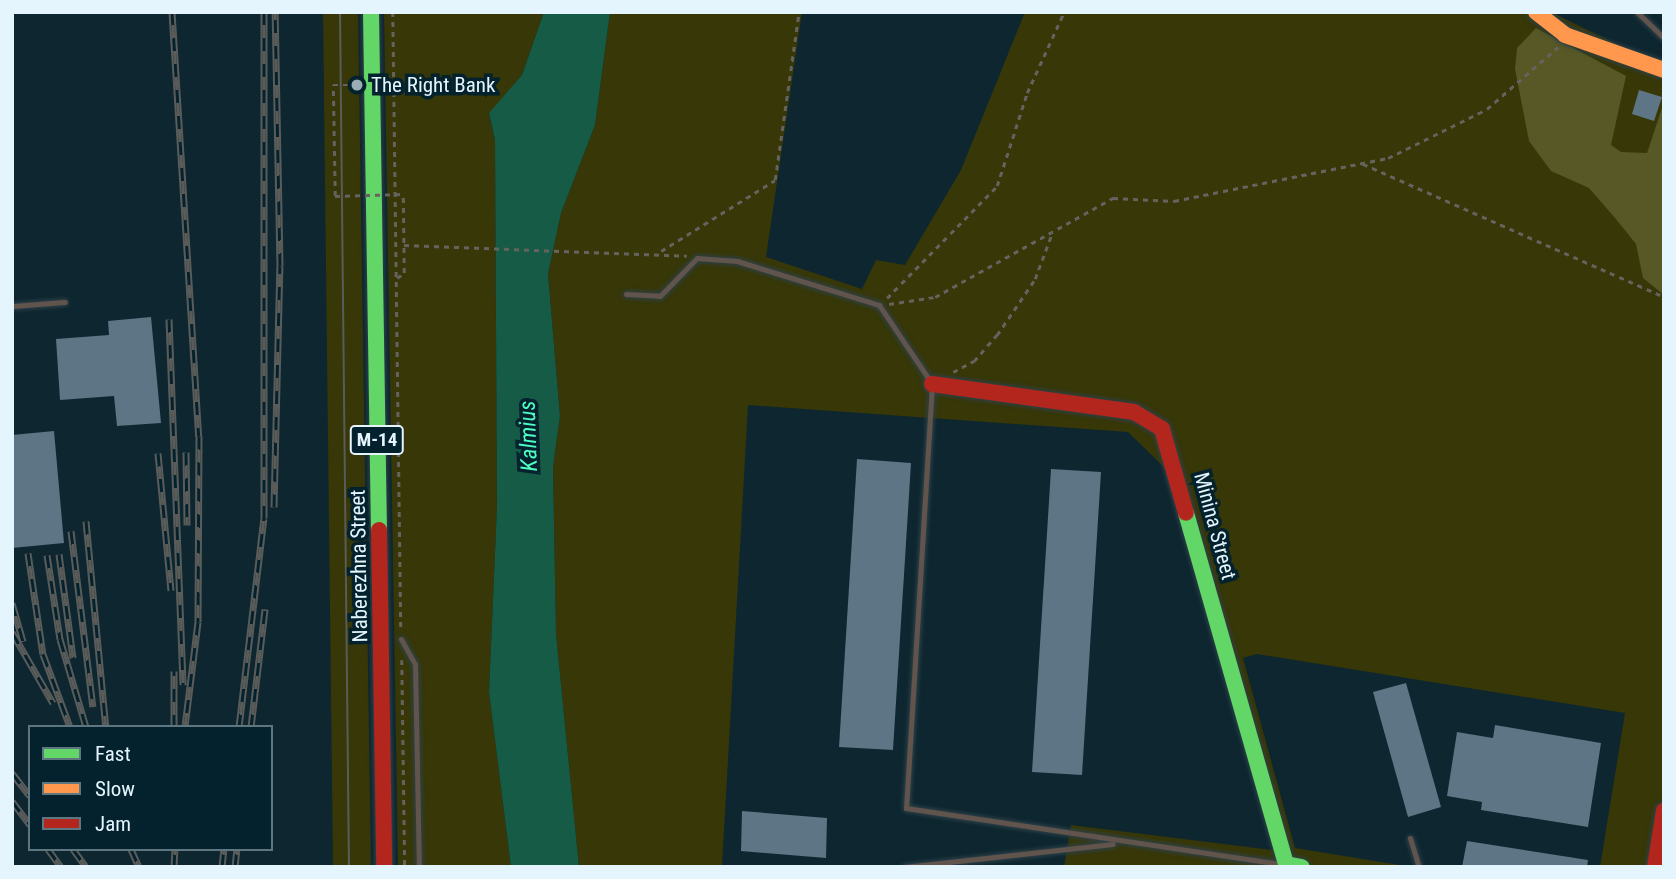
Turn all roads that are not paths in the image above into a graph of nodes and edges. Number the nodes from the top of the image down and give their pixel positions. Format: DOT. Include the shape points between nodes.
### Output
graph roads {
  1 [pos="371,12"];
  2 [pos="1536,12"];
  3 [pos="1637,12"];
  4 [pos="1664,38"];
  5 [pos="1664,70"];
  6 [pos="626,295"];
  7 [pos="65,302"];
  8 [pos="12,306"];
  9 [pos="932,384"];
  10 [pos="401,639"];
  11 [pos="1664,811"];
  12 [pos="1410,838"];
  13 [pos="1122,843"];
  14 [pos="1294,865"];
  15 [pos="384,867"];
  16 [pos="419,867"];
  17 [pos="904,867"];
  18 [pos="1419,867"];
  19 [pos="1655,867"];
  1 -- 15 [label="main road, Naberezhna Street / М-14"];
  2 -- 5 [label="main road" via="1565,35"];
  3 -- 4 [label="lane"];
  6 -- 9 [label="lane" via="660,296 697,258 737,261 879,305"];
  7 -- 8 [label="lane"];
  9 -- 13 [label="lane" via="906,808"];
  9 -- 14 [label="main road, Minina Street" via="1134,412 1162,429"];
  10 -- 16 [label="lane" via="415,664"];
  11 -- 19 [label="main road"];
  12 -- 18 [label="lane"];
  13 -- 14 [label="lane"];
  13 -- 17 [label="lane"];
}
